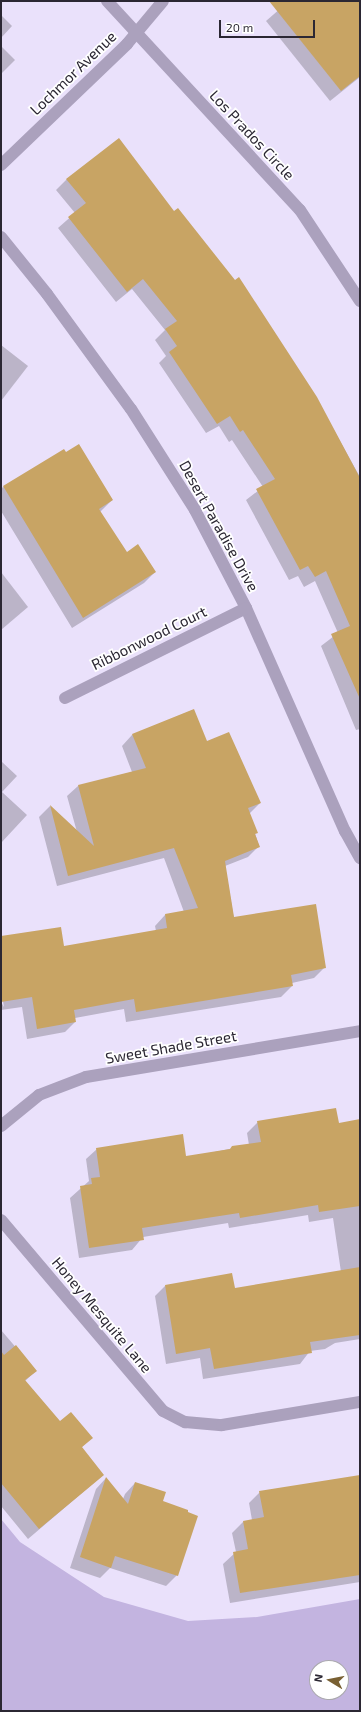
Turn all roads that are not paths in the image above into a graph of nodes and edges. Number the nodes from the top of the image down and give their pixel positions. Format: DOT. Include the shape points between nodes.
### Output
graph roads {
  1 [pos="107,1"];
  2 [pos="163,1"];
  3 [pos="137,33"];
  4 [pos="1,165"];
  5 [pos="1,237"];
  6 [pos="360,301"];
  7 [pos="246,608"];
  8 [pos="65,698"];
  9 [pos="360,858"];
  10 [pos="360,1031"];
  11 [pos="1,1126"];
  12 [pos="1,1220"];
  13 [pos="360,1402"];
  1 -- 3 [label="street, Los Prados Circle"];
  2 -- 3 [label="street, Lochmor Avenue"];
  3 -- 4 [label="street, Lochmor Avenue"];
  3 -- 6 [label="street, Los Prados Circle" via="300,210"];
  5 -- 7 [label="street, Desert Paradise Drive" via="47,294 131,409 195,510"];
  7 -- 8 [label="street, Ribbonwood Court"];
  7 -- 9 [label="street, Desert Paradise Drive" via="345,831"];
  10 -- 11 [label="street, Sweet Shade Street" via="86,1077 39,1095"];
  12 -- 13 [label="street, Honey Mesquite Lane" via="162,1412 185,1422 222,1425"];
}
